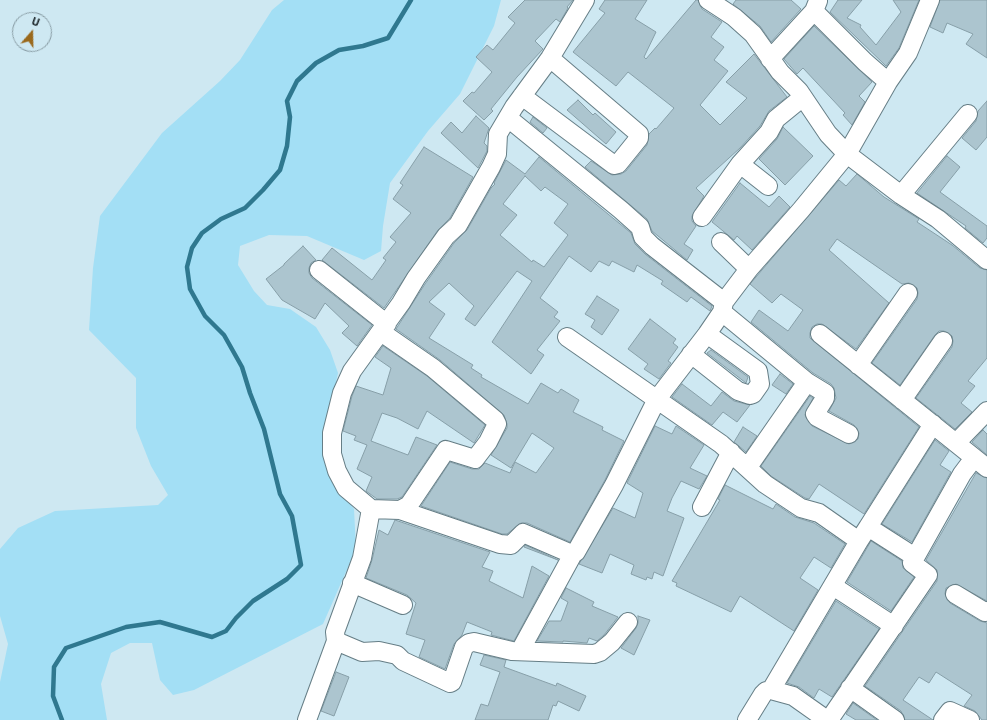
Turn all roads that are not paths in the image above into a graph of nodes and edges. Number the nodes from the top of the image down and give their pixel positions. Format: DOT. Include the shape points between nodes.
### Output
graph roads {
  1 [pos="585,0"];
  2 [pos="708,0"];
  3 [pos="930,0"];
  4 [pos="816,5"];
  5 [pos="550,58"];
  6 [pos="770,59"];
  7 [pos="888,82"];
  8 [pos="522,96"];
  9 [pos="804,97"];
  10 [pos="968,114"];
  11 [pos="508,118"];
  12 [pos="847,154"];
  13 [pos="740,164"];
  14 [pos="768,186"];
  15 [pos="901,195"];
  16 [pos="702,217"];
  17 [pos="721,242"];
  18 [pos="987,260"];
  19 [pos="749,269"];
  20 [pos="319,270"];
  21 [pos="908,293"];
  22 [pos="723,307"];
  23 [pos="384,328"];
  24 [pos="708,334"];
  25 [pos="820,334"];
  26 [pos="567,337"];
  27 [pos="943,341"];
  28 [pos="691,354"];
  29 [pos="858,365"];
  30 [pos="807,382"];
  31 [pos="657,399"];
  32 [pos="902,400"];
  33 [pos="987,411"];
  34 [pos="933,424"];
  35 [pos="849,434"];
  36 [pos="956,442"];
  37 [pos="731,452"];
  38 [pos="980,463"];
  39 [pos="748,467"];
  40 [pos="702,508"];
  41 [pos="371,509"];
  42 [pos="400,510"];
  43 [pos="863,534"];
  44 [pos="572,554"];
  45 [pos="915,556"];
  46 [pos="352,583"];
  47 [pos="833,586"];
  48 [pos="955,594"];
  49 [pos="403,605"];
  50 [pos="987,611"];
  51 [pos="628,622"];
  52 [pos="894,626"];
  53 [pos="336,641"];
  54 [pos="520,651"];
  55 [pos="850,688"];
  56 [pos="771,690"];
  57 [pos="307,720"];
  58 [pos="747,720"];
  59 [pos="828,720"];
  60 [pos="895,720"];
  61 [pos="943,720"];
  62 [pos="970,720"];
  1 -- 5 [label="street"];
  2 -- 6 [label="street" via="734,17 753,34"];
  3 -- 7 [label="street" via="908,53"];
  4 -- 6 [label="street"];
  4 -- 7 [label="street" via="865,62"];
  5 -- 8 [label="street"];
  5 -- 8 [label="street" via="639,134 639,138 618,164 614,165"];
  6 -- 9 [label="street"];
  7 -- 12 [label="street"];
  8 -- 11 [label="street"];
  9 -- 12 [label="street" via="828,134"];
  9 -- 13 [label="street" via="776,120 769,132"];
  10 -- 15 [label="street"];
  11 -- 22 [label="street" via="621,210 640,227 643,237 652,246"];
  11 -- 23 [label="street" via="498,134 497,154 482,185 458,225 441,242"];
  12 -- 15 [label="street"];
  12 -- 19 [label="street"];
  13 -- 14 [label="street"];
  13 -- 16 [label="street"];
  15 -- 18 [label="street" via="938,219"];
  17 -- 19 [label="street"];
  19 -- 22 [label="street"];
  20 -- 23 [label="street"];
  21 -- 29 [label="street"];
  22 -- 24 [label="street"];
  22 -- 30 [label="street"];
  23 -- 41 [label="street" via="348,379 332,433 332,454 337,471 346,488"];
  23 -- 42 [label="street" via="497,424 475,459 446,450 409,504"];
  24 -- 28 [label="street"];
  24 -- 28 [label="street" via="758,371 760,384 753,394 738,391"];
  25 -- 29 [label="street"];
  26 -- 31 [label="street"];
  27 -- 32 [label="street"];
  28 -- 31 [label="street"];
  29 -- 32 [label="street"];
  30 -- 35 [label="street" via="825,393 825,398 815,414"];
  30 -- 39 [label="street"];
  31 -- 37 [label="street"];
  31 -- 44 [label="street" via="614,485 579,548"];
  32 -- 34 [label="street"];
  33 -- 36 [label="street"];
  34 -- 36 [label="street"];
  34 -- 43 [label="street"];
  36 -- 38 [label="street"];
  37 -- 39 [label="street"];
  37 -- 40 [label="street"];
  38 -- 45 [label="street" via="962,474"];
  39 -- 43 [label="street" via="765,484 801,508 819,513"];
  41 -- 42 [label="street"];
  41 -- 46 [label="street" via="362,558"];
  42 -- 44 [label="street" via="500,544 511,544 524,533"];
  43 -- 45 [label="street"];
  43 -- 47 [label="street"];
  44 -- 54 [label="street"];
  45 -- 52 [label="street" via="912,563 928,575"];
  46 -- 49 [label="street"];
  46 -- 53 [label="street" via="335,632"];
  47 -- 52 [label="street"];
  47 -- 56 [label="street"];
  48 -- 50 [label="street"];
  51 -- 54 [label="street" via="612,642 598,653"];
  52 -- 55 [label="street"];
  53 -- 54 [label="street" via="362,652 379,651 397,655 450,683 464,647 469,643"];
  53 -- 57 [label="street"];
  55 -- 59 [label="street"];
  55 -- 60 [label="street"];
  56 -- 58 [label="street" via="763,694"];
  56 -- 59 [label="street" via="793,696"];
  61 -- 62 [label="street" via="950,711"];
}
